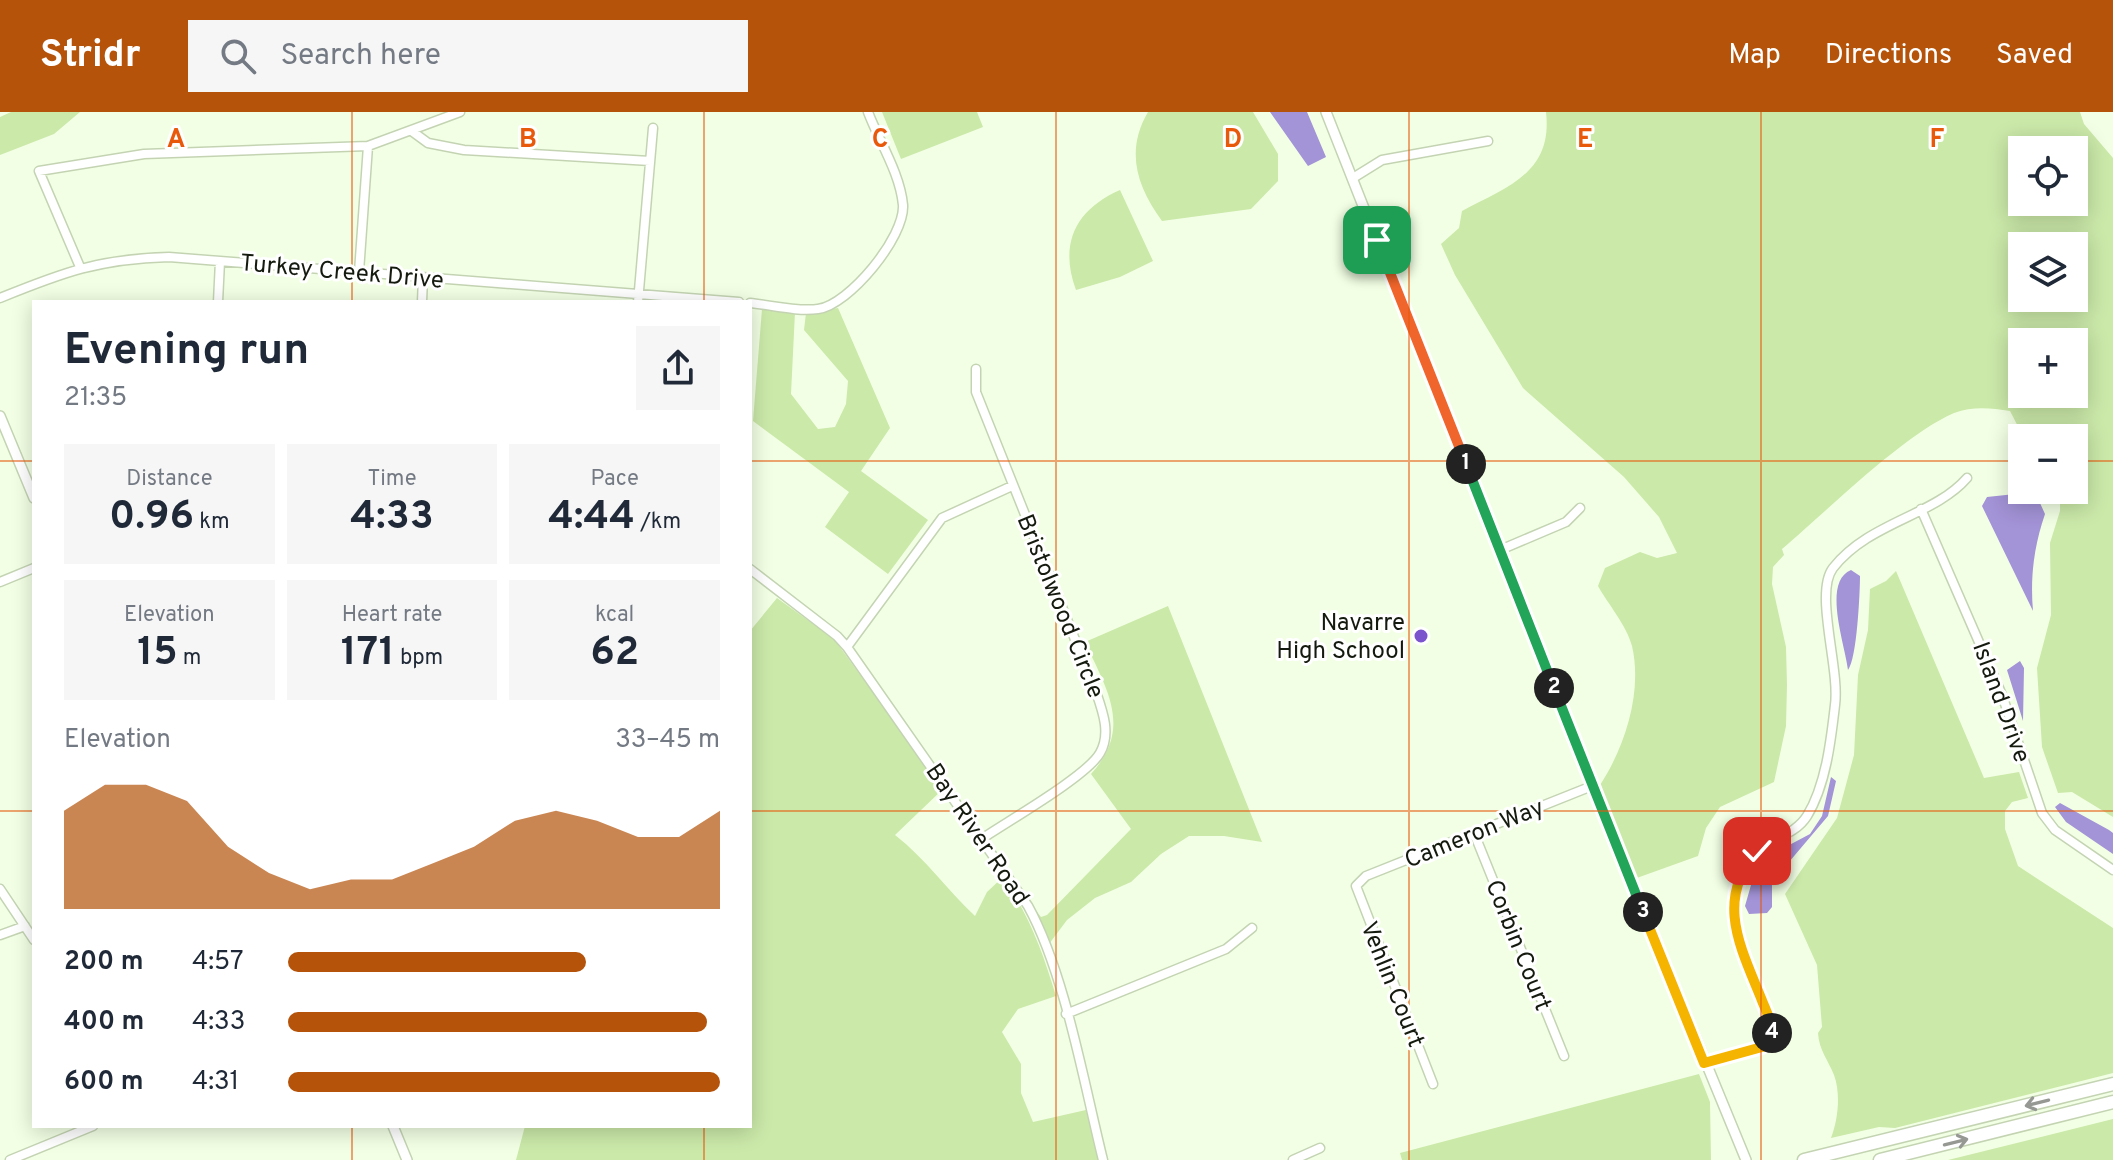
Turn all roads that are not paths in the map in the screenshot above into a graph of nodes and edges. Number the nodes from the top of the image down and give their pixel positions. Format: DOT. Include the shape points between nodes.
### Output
graph roads {
  1 [pos="460,112"];
  2 [pos="868,112"];
  3 [pos="1326,112"];
  4 [pos="653,128"];
  5 [pos="413,132"];
  6 [pos="1488,141"];
  7 [pos="368,146"];
  8 [pos="650,161"];
  9 [pos="1353,178"];
  10 [pos="220,261"];
  11 [pos="80,267"];
  12 [pos="359,272"];
  13 [pos="423,277"];
  14 [pos="639,292"];
  15 [pos="0,298"];
  16 [pos="218,300"];
  17 [pos="422,300"];
  18 [pos="638,300"];
  19 [pos="719,300"];
  20 [pos="752,303"];
  21 [pos="976,369"];
  22 [pos="0,416"];
  23 [pos="1967,478"];
  24 [pos="1012,486"];
  25 [pos="32,493"];
  26 [pos="1580,508"];
  27 [pos="1921,509"];
  28 [pos="1500,550"];
  29 [pos="32,569"];
  30 [pos="752,571"];
  31 [pos="0,582"];
  32 [pos="847,647"];
  33 [pos="1592,786"];
  34 [pos="1474,833"];
  35 [pos="983,838"];
  36 [pos="2113,870"];
  37 [pos="1358,884"];
  38 [pos="0,889"];
  39 [pos="25,926"];
  40 [pos="1252,928"];
  41 [pos="0,935"];
  42 [pos="32,937"];
  43 [pos="1066,1014"];
  44 [pos="1564,1056"];
  45 [pos="1704,1063"];
  46 [pos="1433,1084"];
  47 [pos="2109,1085"];
  48 [pos="2113,1102"];
  49 [pos="88,1128"];
  50 [pos="394,1128"];
  51 [pos="1320,1148"];
  52 [pos="10,1160"];
  53 [pos="407,1160"];
  54 [pos="1103,1160"];
  55 [pos="1293,1160"];
  56 [pos="1746,1160"];
  57 [pos="1804,1160"];
  58 [pos="1880,1160"];
  1 -- 5 [label="street"];
  2 -- 20 [label="street" via="900,193 899,230 837,304 816,310"];
  3 -- 9 [label="street"];
  4 -- 8 [label="street"];
  5 -- 7 [label="street"];
  5 -- 8 [label="street" via="428,143 464,150"];
  6 -- 9 [label="street" via="1382,160"];
  7 -- 11 [label="street" via="144,154 39,171"];
  7 -- 12 [label="street"];
  8 -- 14 [label="street"];
  9 -- 28 [label="street"];
  10 -- 11 [label="street, Turkey Creek Drive" via="125,258"];
  10 -- 12 [label="street, Turkey Creek Drive"];
  10 -- 16 [label="street"];
  11 -- 15 [label="street, Turkey Creek Drive"];
  12 -- 13 [label="street, Turkey Creek Drive"];
  13 -- 14 [label="street, Turkey Creek Drive"];
  13 -- 17 [label="street"];
  14 -- 18 [label="street"];
  14 -- 19 [label="street, Turkey Creek Drive"];
  21 -- 24 [label="street, Bristolwood Circle" via="976,392"];
  22 -- 25 [label="street"];
  23 -- 27 [label="street" via="1954,494"];
  24 -- 32 [label="street" via="942,518"];
  24 -- 35 [label="street, Bristolwood Circle" via="1096,692 1105,734 1091,765"];
  26 -- 28 [label="street" via="1566,522"];
  27 -- 36 [label="street, Island Drive" via="1992,669 2042,813 2055,830"];
  27 -- 45 [label="street" via="1869,538 1830,571 1823,599 1836,668 1831,741 1807,816 1748,862 1734,904 1735,935 1772,1036 1762,1047"];
  28 -- 33 [label="street"];
  29 -- 31 [label="street"];
  30 -- 32 [label="street, Bay River Road"];
  32 -- 35 [label="street, Bay River Road"];
  33 -- 34 [label="street, Cameron Way"];
  33 -- 45 [label="street"];
  34 -- 37 [label="street, Cameron Way" via="1366,876"];
  34 -- 44 [label="street, Corbin Court"];
  35 -- 43 [label="street, Bay River Road" via="1037,923"];
  37 -- 46 [label="street, Vehlin Court" via="1356,893"];
  38 -- 39 [label="street"];
  39 -- 41 [label="street"];
  39 -- 42 [label="street"];
  40 -- 43 [label="street" via="1226,949"];
  43 -- 54 [label="street, Bay River Road"];
  45 -- 56 [label="street"];
  47 -- 57 [label="highway, one-way"];
  58 -- 48 [label="highway, one-way"];
  49 -- 52 [label="street"];
  50 -- 53 [label="street"];
  51 -- 55 [label="street"];
}
